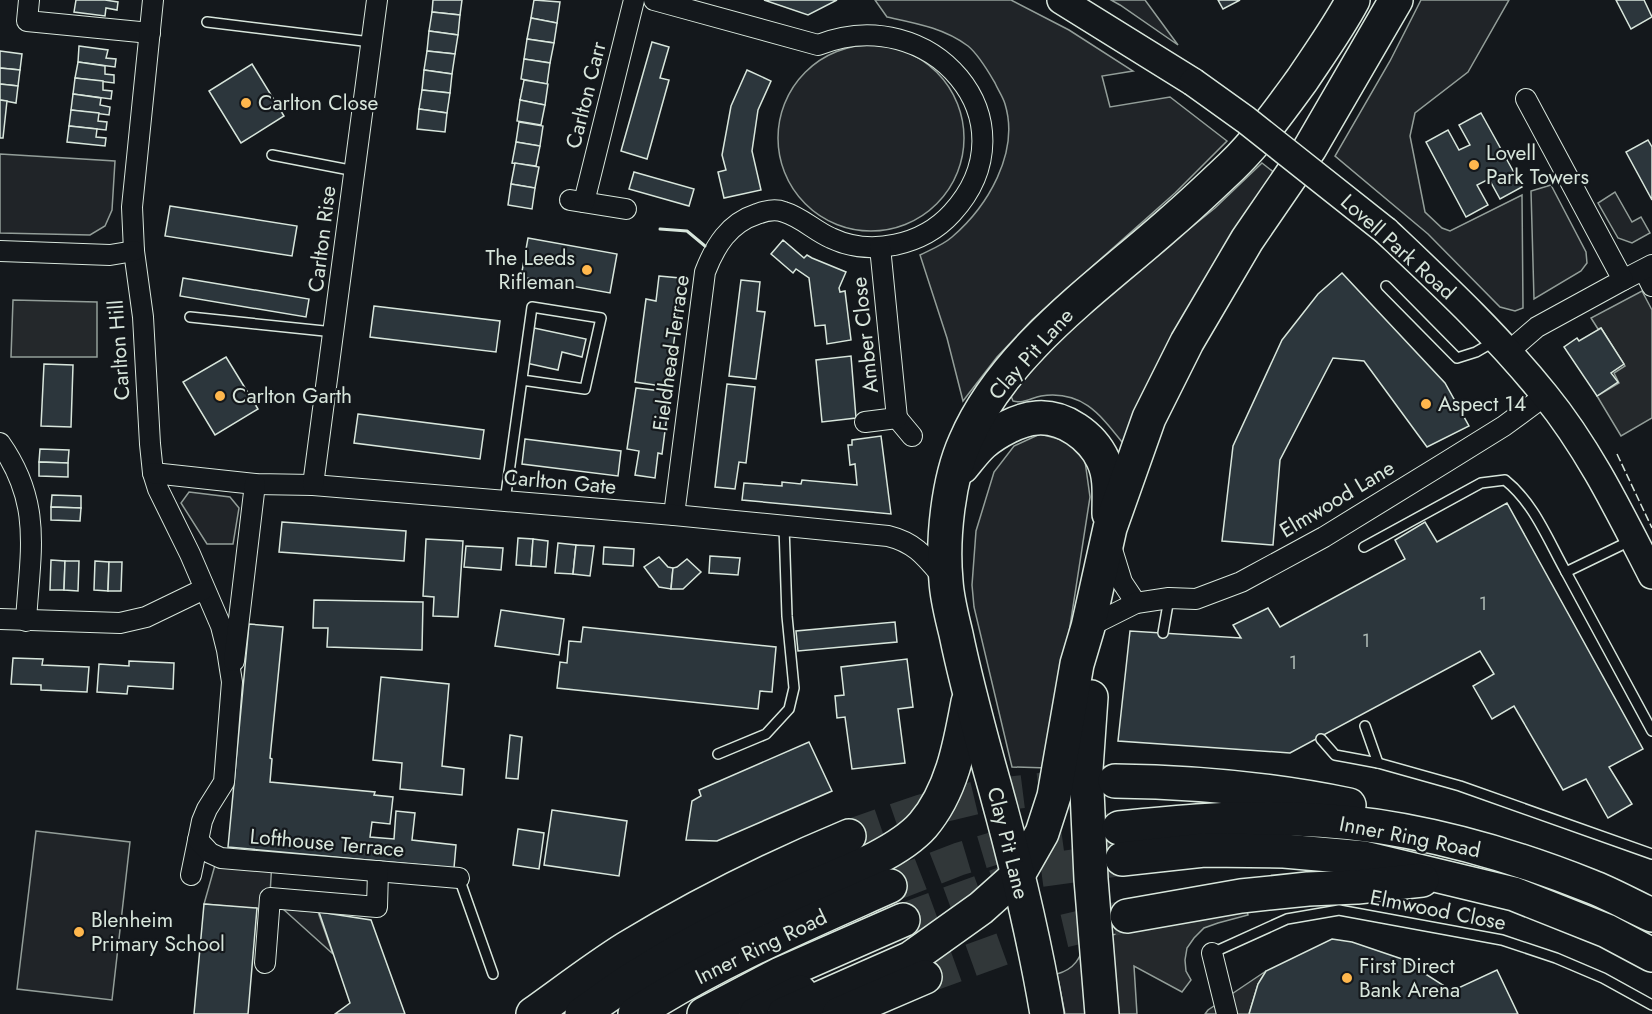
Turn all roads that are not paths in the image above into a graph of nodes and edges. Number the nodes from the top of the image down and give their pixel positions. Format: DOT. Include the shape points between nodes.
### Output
graph roads {
  1 [pos="29,0"];
  2 [pos="153,0"];
  3 [pos="377,0"];
  4 [pos="634,0"];
  5 [pos="654,0"];
  6 [pos="1061,0"];
  7 [pos="1353,0"];
  8 [pos="1396,0"];
  9 [pos="207,22"];
  10 [pos="150,33"];
  11 [pos="371,42"];
  12 [pos="1526,99"];
  13 [pos="272,155"];
  14 [pos="355,171"];
  15 [pos="626,209"];
  16 [pos="880,247"];
  17 [pos="0,251"];
  18 [pos="134,251"];
  19 [pos="1649,274"];
  20 [pos="1623,280"];
  21 [pos="1386,286"];
  22 [pos="190,317"];
  23 [pos="334,332"];
  24 [pos="1502,346"];
  25 [pos="522,380"];
  26 [pos="1546,395"];
  27 [pos="897,418"];
  28 [pos="865,422"];
  29 [pos="912,436"];
  30 [pos="0,443"];
  31 [pos="153,473"];
  32 [pos="953,478"];
  33 [pos="255,484"];
  34 [pos="313,485"];
  35 [pos="505,501"];
  36 [pos="674,515"];
  37 [pos="784,526"];
  38 [pos="1109,532"];
  39 [pos="1634,539"];
  40 [pos="1364,547"];
  41 [pos="1566,572"];
  42 [pos="1652,575"];
  43 [pos="946,581"];
  44 [pos="204,589"];
  45 [pos="1169,598"];
  46 [pos="1136,603"];
  47 [pos="0,619"];
  48 [pos="26,621"];
  49 [pos="1088,627"];
  50 [pos="1163,633"];
  51 [pos="232,682"];
  52 [pos="970,695"];
  53 [pos="1365,726"];
  54 [pos="1652,730"];
  55 [pos="1321,739"];
  56 [pos="718,754"];
  57 [pos="1378,763"];
  58 [pos="1115,781"];
  59 [pos="849,836"];
  60 [pos="198,840"];
  61 [pos="1445,840"];
  62 [pos="1652,854"];
  63 [pos="378,872"];
  64 [pos="192,874"];
  65 [pos="1442,877"];
  66 [pos="459,878"];
  67 [pos="890,886"];
  68 [pos="1007,886"];
  69 [pos="1652,915"];
  70 [pos="1127,916"];
  71 [pos="903,920"];
  72 [pos="954,928"];
  73 [pos="1212,953"];
  74 [pos="1652,955"];
  75 [pos="265,963"];
  76 [pos="493,974"];
  77 [pos="925,977"];
  78 [pos="1652,1005"];
  79 [pos="533,1014"];
  80 [pos="582,1014"];
  81 [pos="635,1014"];
  82 [pos="704,1014"];
  83 [pos="756,1014"];
  84 [pos="784,1014"];
  85 [pos="839,1014"];
  86 [pos="1047,1014"];
  87 [pos="1102,1014"];
  88 [pos="1227,1014"];
  1 -- 10 [label="street" via="27,21"];
  2 -- 10 [label="street, Carlton Hill"];
  3 -- 11 [label="street, Carlton Rise"];
  4 -- 15 [label="street, Carlton Carr" via="577,201"];
  5 -- 16 [label="street, Fieldhead Terrace" via="818,45 853,32 888,31 918,40 952,64 973,95 979,114 982,144 973,182 952,214 933,229 911,241"];
  6 -- 24 [label="street, Lovell Park Road, bridge" via="1246,120 1386,231"];
  7 -- 32 [label="highway, Clay Pit Lane" via="1339,27 1277,114 1234,164 1083,297 996,387 964,443"];
  8 -- 38 [label="highway" via="1310,148 1247,240 1187,342 1149,418"];
  9 -- 11 [label="lane"];
  10 -- 18 [label="street, Carlton Hill" via="132,207"];
  11 -- 14 [label="street, Carlton Rise"];
  12 -- 20 [label="street"];
  13 -- 14 [label="lane"];
  14 -- 23 [label="street, Carlton Rise"];
  16 -- 27 [label="street, Amber Close"];
  16 -- 36 [label="street, Fieldhead Terrace" via="850,245 782,211 743,218 724,235 705,272"];
  17 -- 18 [label="street" via="110,255"];
  18 -- 31 [label="street, Carlton Hill"];
  19 -- 20 [label="street"];
  20 -- 24 [label="street"];
  21 -- 24 [label="lane" via="1457,358"];
  22 -- 23 [label="lane"];
  23 -- 34 [label="street, Carlton Rise"];
  24 -- 26 [label="street, Lovell Park Road"];
  25 -- 25 [label="lane" via="532,307 601,318 585,389"];
  25 -- 35 [label="lane"];
  26 -- 39 [label="street, Lovell Park Road" via="1574,435"];
  26 -- 45 [label="street, Elmwood Lane" via="1446,462 1249,578 1196,599"];
  27 -- 28 [label="street, Amber Close"];
  27 -- 29 [label="street, Amber Close"];
  30 -- 48 [label="street" via="26,491 32,520"];
  31 -- 33 [label="street, Carlton Gate"];
  31 -- 44 [label="street, Carlton Hill"];
  32 -- 38 [label="highway" via="982,444 1023,421 1037,418 1068,424 1083,434 1104,460"];
  32 -- 43 [label="highway, Clay Pit Lane" via="946,527"];
  33 -- 34 [label="street, Carlton Gate"];
  33 -- 51 [label="street, Carlton Hill"];
  34 -- 35 [label="street, Carlton Gate"];
  35 -- 36 [label="street, Carlton Gate"];
  36 -- 37 [label="street, Carlton Gate"];
  37 -- 43 [label="street, Carlton Gate" via="901,539 920,550"];
  37 -- 56 [label="lane" via="794,688 789,709 766,734"];
  38 -- 46 [label="street" via="1122,582"];
  38 -- 49 [label="highway"];
  39 -- 41 [label="lane"];
  39 -- 42 [label="street, Lovell Park Road"];
  40 -- 41 [label="lane" via="1482,483 1505,480 1531,508"];
  41 -- 54 [label="lane"];
  43 -- 52 [label="highway, Clay Pit Lane"];
  44 -- 48 [label="street" via="146,617 120,623"];
  44 -- 51 [label="street, Carlton Hill" via="221,626"];
  45 -- 46 [label="street, Elmwood Lane"];
  45 -- 50 [label="lane"];
  46 -- 49 [label="street, Elmwood Lane"];
  47 -- 48 [label="street"];
  49 -- 68 [label="highway" via="1077,664 1054,796 1042,833"];
  49 -- 87 [label="highway" via="1094,656 1086,769"];
  51 -- 60 [label="street, Carlton Hill" via="224,782 207,809"];
  52 -- 68 [label="highway, Clay Pit Lane"];
  52 -- 80 [label="highway" via="951,774 923,824 899,846 711,935 639,975"];
  53 -- 57 [label="lane"];
  55 -- 57 [label="lane" via="1335,755"];
  57 -- 62 [label="lane" via="1460,786"];
  58 -- 61 [label="highway" via="1233,787 1311,797 1373,810"];
  59 -- 79 [label="highway" via="685,914"];
  60 -- 63 [label="street, Lofthouse Terrace" via="221,858"];
  60 -- 64 [label="street, Carlton Hill"];
  61 -- 65 [label="highway, Inner Ring Road" via="1383,828 1294,819 1208,819 1121,843 1364,858"];
  61 -- 69 [label="highway, Inner Ring Road" via="1592,887"];
  63 -- 66 [label="street, Lofthouse Terrace"];
  63 -- 75 [label="street" via="376,907 270,898"];
  65 -- 70 [label="highway" via="1241,896"];
  65 -- 74 [label="highway, Inner Ring Road" via="1514,894 1606,931"];
  66 -- 76 [label="lane"];
  67 -- 81 [label="highway, Inner Ring Road" via="714,968"];
  68 -- 72 [label="highway"];
  68 -- 86 [label="highway, Clay Pit Lane" via="1008,897 1026,915"];
  71 -- 82 [label="highway, Inner Ring Road" via="780,974"];
  72 -- 83 [label="highway"];
  72 -- 84 [label="highway" via="911,958"];
  73 -- 78 [label="lane, Elmwood Close" via="1287,919 1340,910 1502,940 1604,978"];
  73 -- 88 [label="street"];
  77 -- 85 [label="highway"];
}
